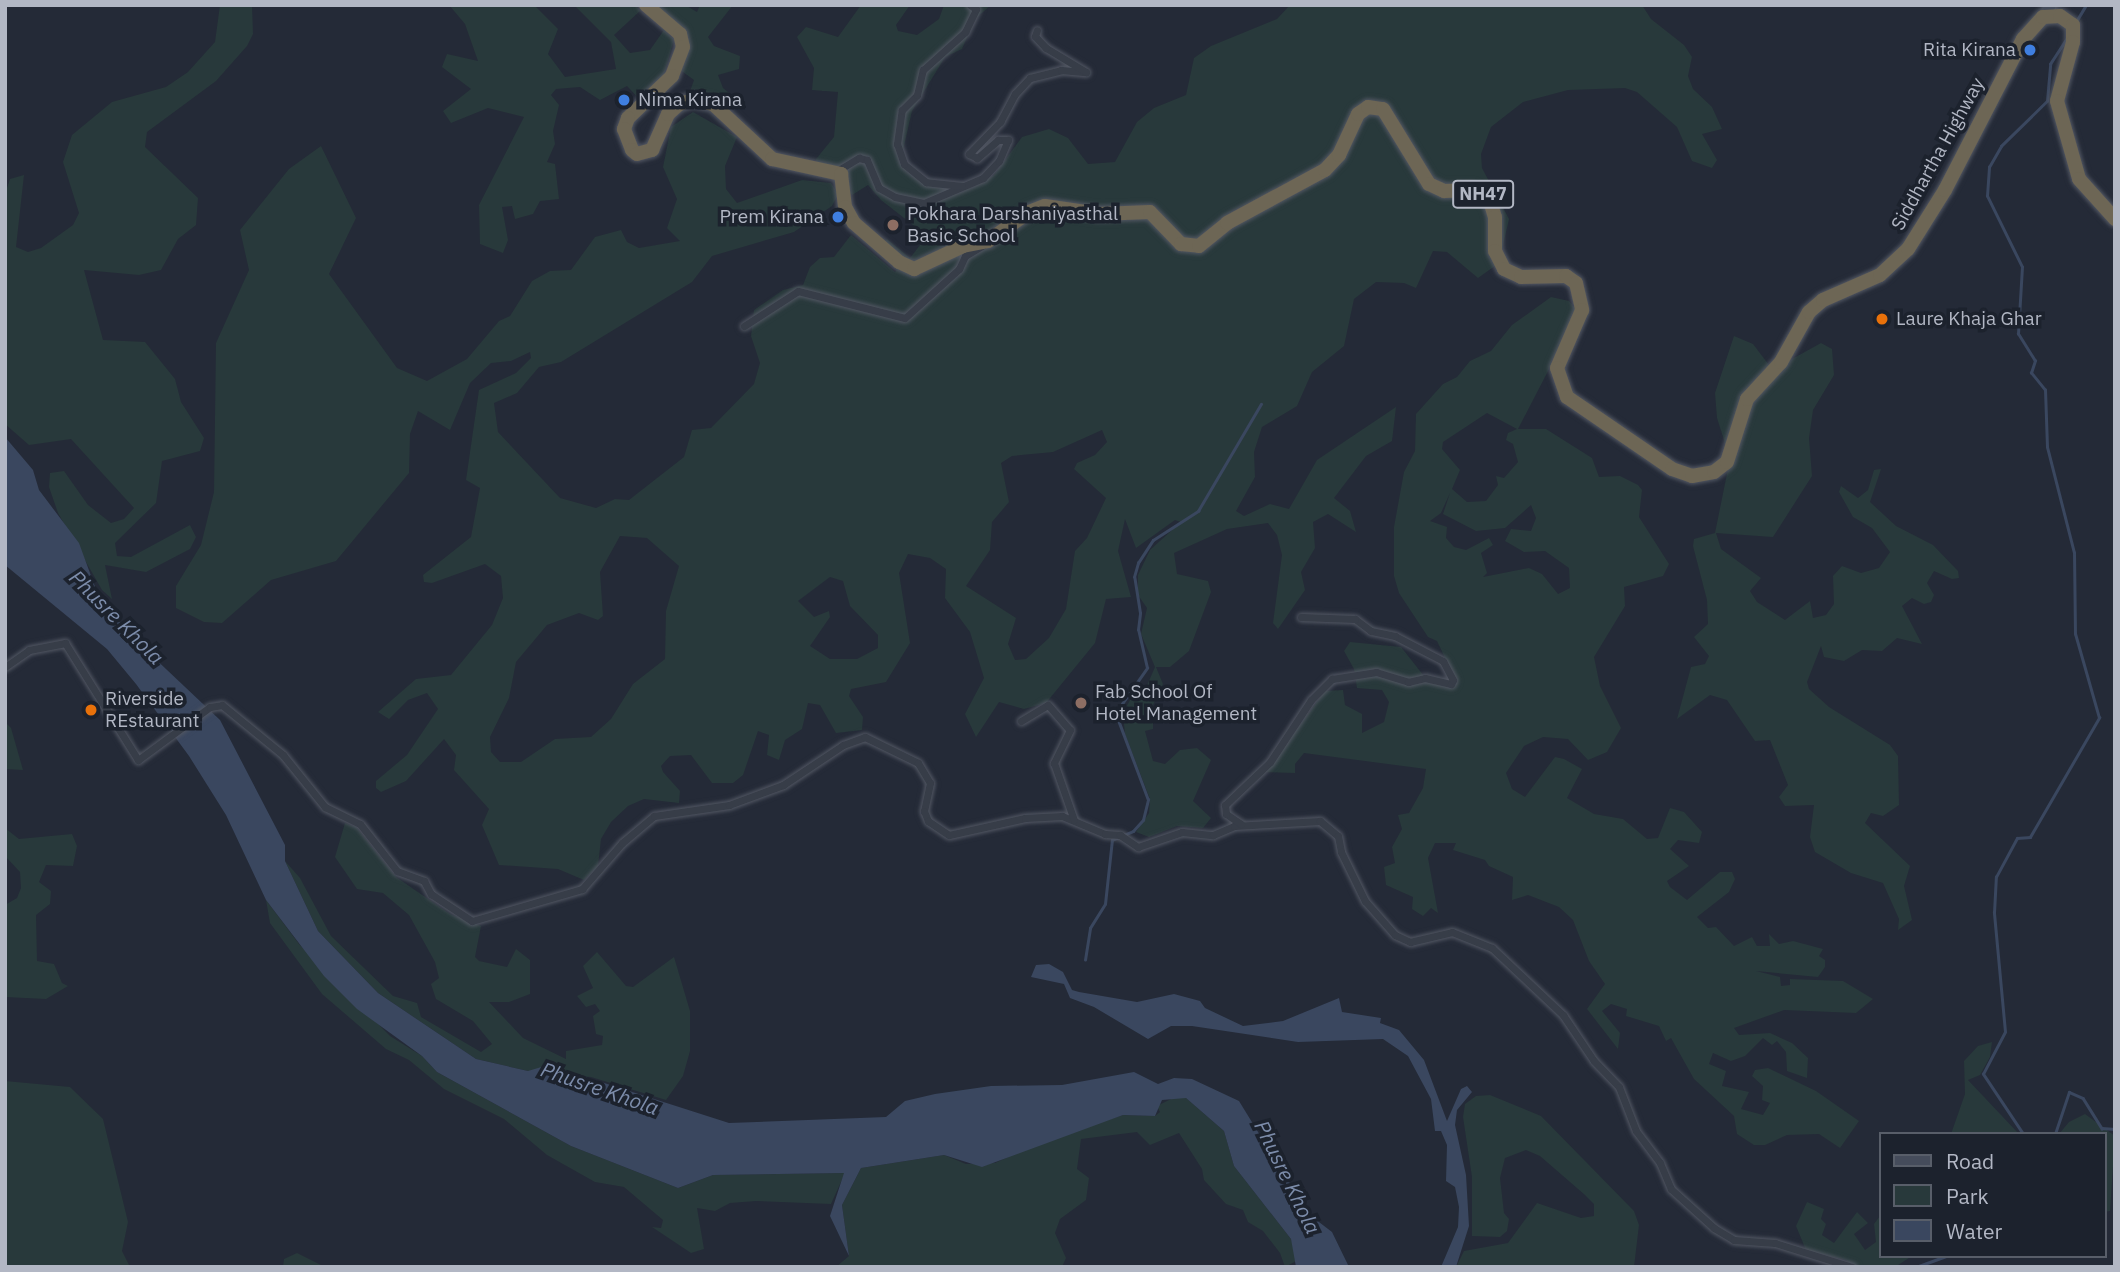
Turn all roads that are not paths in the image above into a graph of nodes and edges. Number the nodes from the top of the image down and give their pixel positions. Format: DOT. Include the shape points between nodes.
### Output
graph roads {
  1 [pos="646,5"];
  2 [pos="970,5"];
  3 [pos="2047,11"];
  4 [pos="1037,30"];
  5 [pos="836,171"];
  6 [pos="966,186"];
  7 [pos="2115,219"];
  8 [pos="988,241"];
  9 [pos="744,326"];
  10 [pos="1301,617"];
  11 [pos="5,667"];
  12 [pos="1021,721"];
  13 [pos="1074,820"];
  14 [pos="1246,824"];
  15 [pos="1852,1267"];
  1 -- 5 [label="highway" via="676,30 683,47 672,76 628,118 624,129 632,150 637,154 652,150 668,114 686,101 705,101 723,111 772,159"];
  2 -- 6 [label="street" via="976,9 965,32 923,70 917,95 902,110 897,144 904,164 926,182"];
  3 -- 7 [label="highway, Siddhartha Highway / NH47" via="2073,24 2073,42 2057,101 2079,179"];
  3 -- 8 [label="highway, Siddhartha Highway / NH47" via="2023,39 1945,190 1908,249 1880,275 1823,300 1809,312 1781,362 1747,398 1727,462 1700,476 1672,469 1567,397 1558,368 1582,310 1576,284 1558,275 1521,276 1504,270 1494,251 1495,217 1490,201 1472,190 1444,191 1429,184 1411,161 1394,121 1378,107 1358,114 1330,166 1227,223 1199,246 1181,244 1150,212 1099,214 1054,206 1037,208"];
  4 -- 6 [label="street" via="1035,36 1046,48 1086,72 1061,70 1030,78 1000,122 969,155 977,158 1004,138 1007,148 983,178"];
  5 -- 6 [label="street" via="859,158 867,160 879,188 913,202 924,203"];
  5 -- 8 [label="highway, Siddhartha Highway / NH47" via="843,178 845,207 855,223 905,266 918,269 963,246"];
  8 -- 9 [label="street" via="965,256 958,269 905,318 798,291"];
  10 -- 14 [label="street" via="1355,619 1371,631 1395,636 1443,661 1453,680 1451,684 1425,678 1408,682 1376,672 1332,679 1311,700 1270,762 1225,805 1227,816"];
  11 -- 13 [label="street" via="22,654 61,641 138,760 210,707 222,705 266,738 326,807 360,824 397,871 424,881 431,894 472,921 582,889 622,843 654,816 729,805 783,785 843,745 865,737 918,762 930,783 924,811 928,821 949,835 1025,818"];
  12 -- 13 [label="street" via="1048,705 1070,730 1054,763"];
  13 -- 14 [label="street" via="1105,834 1120,835 1138,847 1182,832 1213,835"];
  14 -- 15 [label="street" via="1320,821 1338,836 1365,901 1395,935 1410,942 1452,932 1509,960 1537,994 1563,1015 1594,1061 1619,1087 1630,1105 1633,1125 1671,1189 1723,1234"];
}
